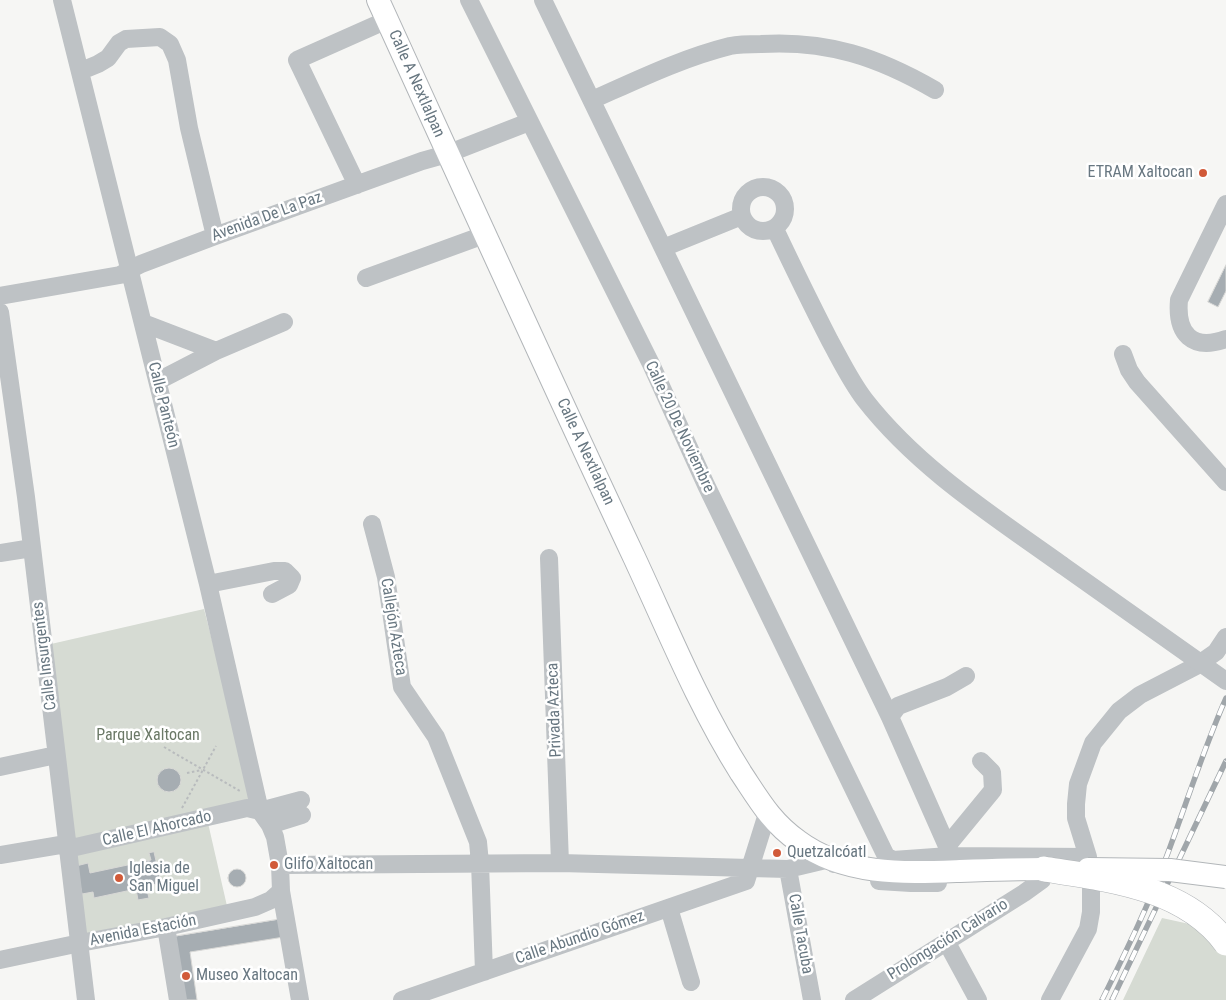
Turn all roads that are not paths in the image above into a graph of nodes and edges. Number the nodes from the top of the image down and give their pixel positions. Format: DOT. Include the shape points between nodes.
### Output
graph roads {
  1 [pos="62,0"];
  2 [pos="378,0"];
  3 [pos="470,0"];
  4 [pos="543,0"];
  5 [pos="387,20"];
  6 [pos="81,70"];
  7 [pos="935,90"];
  8 [pos="592,100"];
  9 [pos="529,122"];
  10 [pos="447,154"];
  11 [pos="357,185"];
  12 [pos="1226,204"];
  13 [pos="742,216"];
  14 [pos="775,229"];
  15 [pos="484,235"];
  16 [pos="215,236"];
  17 [pos="663,248"];
  18 [pos="130,270"];
  19 [pos="366,278"];
  20 [pos="0,296"];
  21 [pos="0,312"];
  22 [pos="143,322"];
  23 [pos="284,322"];
  24 [pos="1226,339"];
  25 [pos="216,350"];
  26 [pos="1123,354"];
  27 [pos="158,381"];
  28 [pos="6,397"];
  29 [pos="1226,482"];
  30 [pos="372,524"];
  31 [pos="32,548"];
  32 [pos="0,553"];
  33 [pos="549,558"];
  34 [pos="208,584"];
  35 [pos="272,594"];
  36 [pos="1226,637"];
  37 [pos="966,676"];
  38 [pos="1226,681"];
  39 [pos="890,717"];
  40 [pos="56,755"];
  41 [pos="981,761"];
  42 [pos="0,767"];
  43 [pos="302,808"];
  44 [pos="255,810"];
  45 [pos="767,814"];
  46 [pos="67,846"];
  47 [pos="948,851"];
  48 [pos="0,855"];
  49 [pos="1088,858"];
  50 [pos="837,861"];
  51 [pos="560,862"];
  52 [pos="480,863"];
  53 [pos="280,865"];
  54 [pos="750,869"];
  55 [pos="788,869"];
  56 [pos="1043,874"];
  57 [pos="1226,876"];
  58 [pos="1091,879"];
  59 [pos="281,892"];
  60 [pos="669,908"];
  61 [pos="166,927"];
  62 [pos="946,941"];
  63 [pos="80,943"];
  64 [pos="1226,943"];
  65 [pos="0,960"];
  66 [pos="484,972"];
  67 [pos="691,982"];
  68 [pos="86,1000"];
  69 [pos="178,1000"];
  70 [pos="300,1000"];
  71 [pos="402,1000"];
  72 [pos="812,1000"];
  73 [pos="854,1000"];
  74 [pos="978,1000"];
  75 [pos="1050,1000"];
  1 -- 6 [label="street, Calle Panteón"];
  2 -- 5 [label="main road, Calle A Nextlalpan"];
  3 -- 9 [label="street, Calle 20 De Noviembre"];
  4 -- 8 [label="street"];
  5 -- 10 [label="main road, Calle A Nextlalpan"];
  5 -- 11 [label="street" via="296,60"];
  6 -- 16 [label="street" via="108,58 126,38 160,37 170,44 177,60 189,128"];
  6 -- 18 [label="street, Calle Panteón"];
  7 -- 8 [label="street" via="903,71 847,50 789,42 732,46 674,64"];
  8 -- 17 [label="street"];
  9 -- 10 [label="street, Avenida De La Paz"];
  9 -- 47 [label="street, Calle 20 De Noviembre" via="651,364 706,485 886,856 893,860"];
  10 -- 11 [label="street, Avenida De La Paz"];
  10 -- 15 [label="main road, Calle A Nextlalpan"];
  11 -- 16 [label="street, Avenida De La Paz"];
  12 -- 24 [label="street" via="1179,300 1178,314 1182,329 1190,338 1212,344"];
  13 -- 14 [label="street" via="755,231"];
  13 -- 14 [label="street" via="744,197 752,190 771,188 780,194 786,213"];
  13 -- 17 [label="street"];
  14 -- 38 [label="street, bridge" via="839,358 864,399 903,442 966,497"];
  15 -- 19 [label="street"];
  15 -- 45 [label="main road, Calle A Nextlalpan" via="717,735"];
  16 -- 18 [label="street, Avenida De La Paz"];
  17 -- 39 [label="street"];
  18 -- 20 [label="street, Avenida De La Paz" via="120,275"];
  18 -- 22 [label="street, Calle Panteón"];
  21 -- 28 [label="street, Calle Insurgentes"];
  22 -- 25 [label="street"];
  22 -- 27 [label="street, Calle Panteón"];
  23 -- 25 [label="street"];
  25 -- 27 [label="street"];
  26 -- 29 [label="street" via="1137,382"];
  27 -- 34 [label="street, Calle Panteón"];
  28 -- 31 [label="street, Calle Insurgentes"];
  30 -- 52 [label="street, Callejón Azteca" via="386,577 402,688 436,736 478,842"];
  31 -- 32 [label="street"];
  31 -- 40 [label="street, Calle Insurgentes"];
  33 -- 51 [label="street, Privada Azteca"];
  34 -- 35 [label="street" via="285,571 292,578"];
  34 -- 44 [label="street, Calle Panteón"];
  36 -- 49 [label="street" via="1216,652 1196,666 1140,695 1119,711 1093,743 1078,784 1076,804 1076,818"];
  37 -- 39 [label="street" via="898,706"];
  39 -- 47 [label="street"];
  40 -- 42 [label="street"];
  40 -- 46 [label="street, Calle Insurgentes"];
  41 -- 47 [label="street" via="992,772 993,790"];
  43 -- 44 [label="street, Calle El Ahorcado"];
  44 -- 46 [label="street, Calle El Ahorcado"];
  44 -- 53 [label="street, Calle Panteón" via="275,837"];
  45 -- 50 [label="main road, Calle A Nextlalpan" via="798,841"];
  45 -- 54 [label="street"];
  46 -- 48 [label="street, Calle El Ahorcado"];
  46 -- 63 [label="street, Calle Insurgentes"];
  47 -- 49 [label="street"];
  49 -- 58 [label="street"];
  50 -- 55 [label="street"];
  50 -- 56 [label="main road, Calle A Nextlalpan" via="883,872 996,870"];
  50 -- 56 [label="street" via="841,874 911,884"];
  51 -- 52 [label="street"];
  51 -- 54 [label="street"];
  52 -- 53 [label="street"];
  52 -- 66 [label="street, Callejón Azteca"];
  53 -- 59 [label="street, Calle Panteón"];
  54 -- 55 [label="street"];
  54 -- 60 [label="street, Calle Abundio Gómez" via="746,881"];
  55 -- 72 [label="street, Calle Tacuba"];
  56 -- 57 [label="main road, Calle A Nextlalpan, bridge" via="1170,870"];
  56 -- 58 [label="street"];
  56 -- 62 [label="street, Prolongación Calvario" via="1024,893"];
  56 -- 64 [label="highway, bridge" via="1097,878 1161,895 1204,919"];
  58 -- 75 [label="street" via="1088,929"];
  59 -- 61 [label="street, Avenida Estación" via="255,907"];
  59 -- 70 [label="street"];
  60 -- 66 [label="street, Calle Abundio Gómez"];
  60 -- 67 [label="street"];
  61 -- 63 [label="street, Avenida Estación"];
  61 -- 69 [label="street"];
  62 -- 73 [label="street, Prolongación Calvario"];
  62 -- 74 [label="street"];
  63 -- 65 [label="street, Avenida Estación"];
  63 -- 68 [label="street, Calle Insurgentes"];
  66 -- 71 [label="street, Calle Abundio Gómez"];
}
